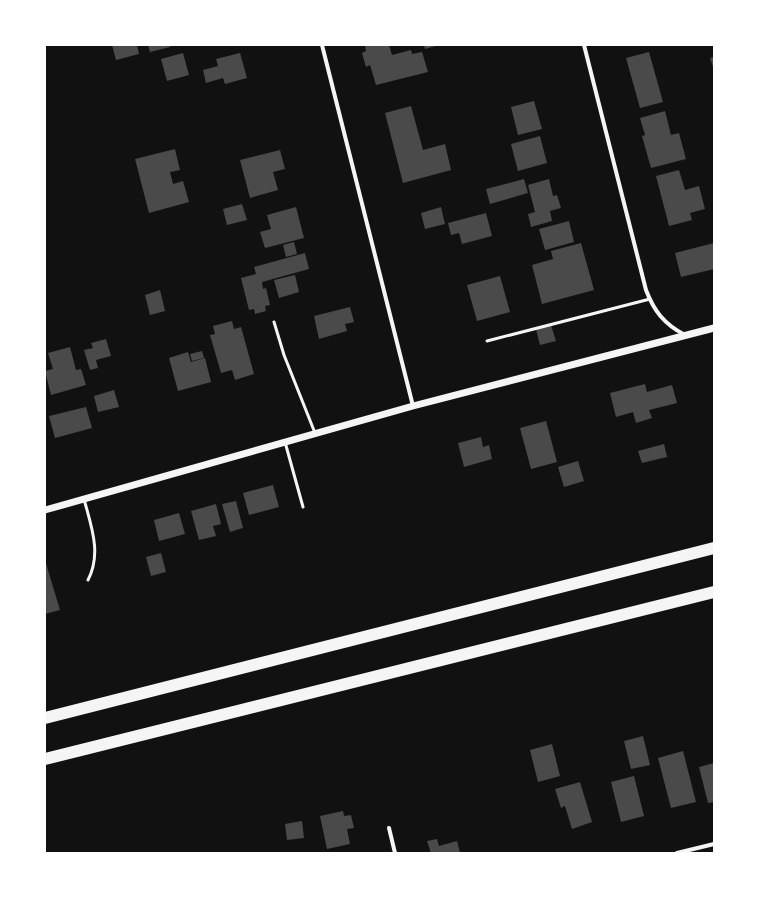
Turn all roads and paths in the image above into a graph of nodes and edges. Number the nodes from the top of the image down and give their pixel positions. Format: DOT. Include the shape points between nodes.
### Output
graph roads {
  1 [pos="322,45"];
  2 [pos="584,45"];
  3 [pos="650,299"];
  4 [pos="274,322"];
  5 [pos="714,329"];
  6 [pos="687,336"];
  7 [pos="487,341"];
  8 [pos="413,406"];
  9 [pos="315,433"];
  10 [pos="285,442"];
  11 [pos="84,499"];
  12 [pos="303,506"];
  13 [pos="45,510"];
  14 [pos="714,548"];
  15 [pos="88,580"];
  16 [pos="714,592"];
  17 [pos="45,718"];
  18 [pos="45,759"];
  19 [pos="390,828"];
  20 [pos="714,844"];
  21 [pos="395,853"];
  22 [pos="677,853"];
  1 -- 8 [label="street"];
  2 -- 3 [label="street"];
  3 -- 6 [label="street" via="663,320"];
  3 -- 7 [label="lane"];
  4 -- 9 [label="lane" via="284,355"];
  5 -- 6 [label="street"];
  6 -- 8 [label="street"];
  8 -- 9 [label="street"];
  9 -- 10 [label="street"];
  10 -- 11 [label="street"];
  10 -- 12 [label="lane"];
  11 -- 13 [label="street"];
  11 -- 15 [label="lane" via="96,550 94,566"];
  14 -- 17 [label="highway"];
  16 -- 18 [label="highway"];
  19 -- 21 [label="street"];
  20 -- 22 [label="street"];
}
